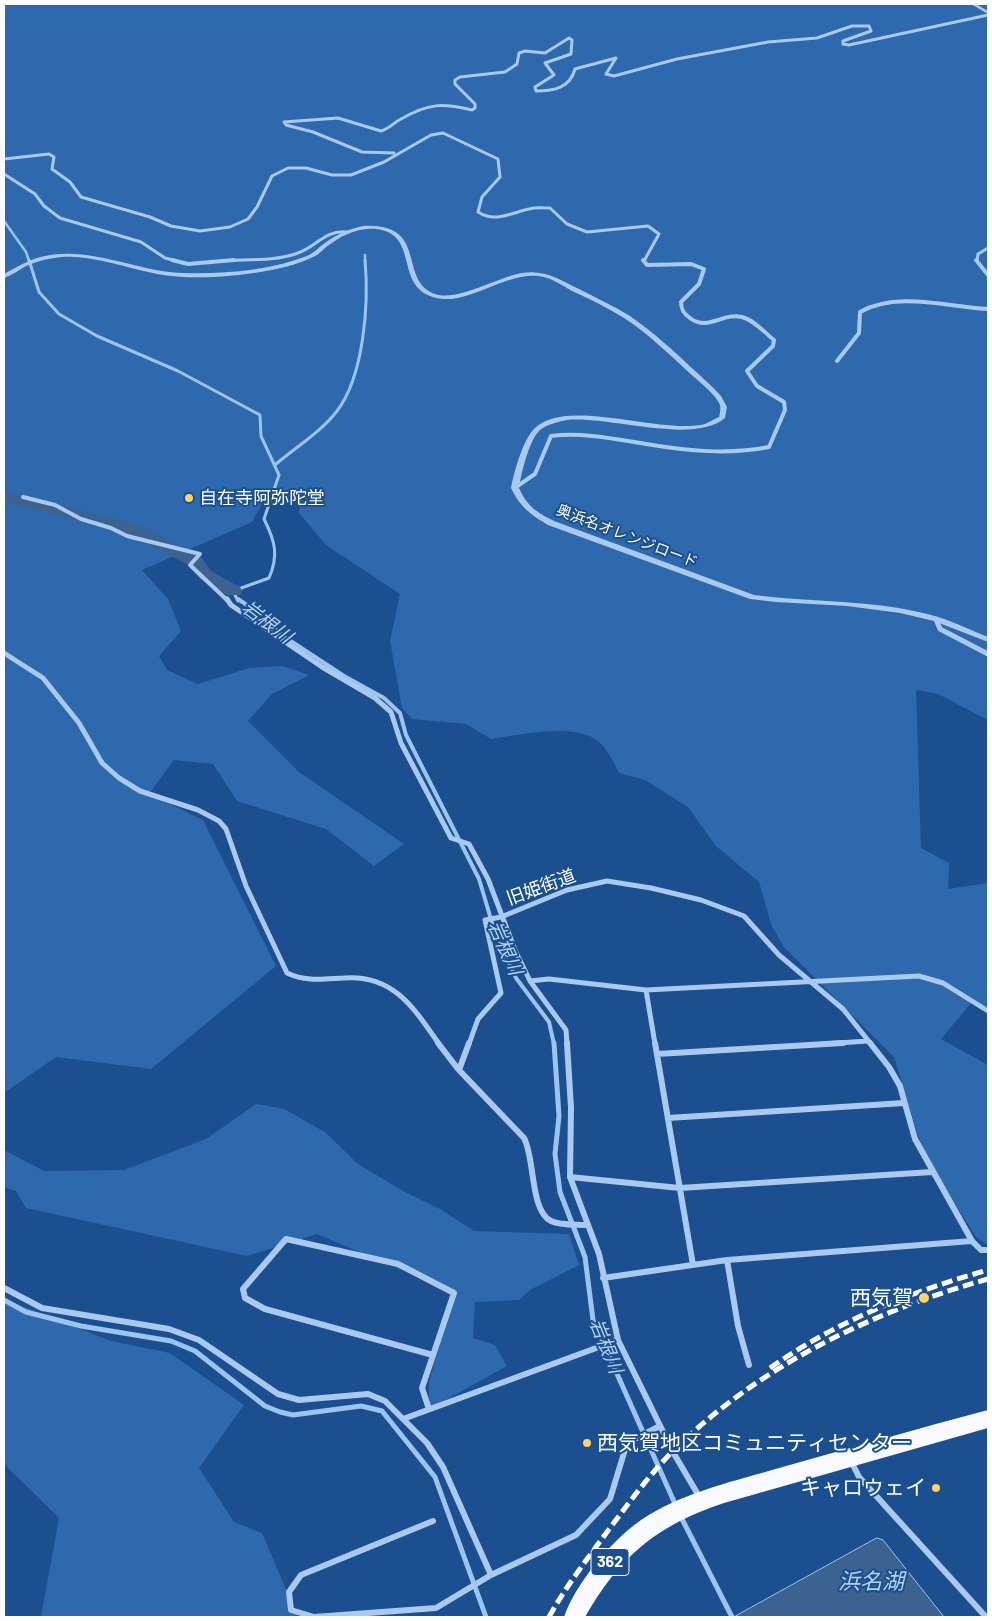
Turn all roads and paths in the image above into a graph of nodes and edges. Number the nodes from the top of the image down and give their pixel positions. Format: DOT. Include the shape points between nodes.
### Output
graph roads {
  1 [pos="973,4"];
  2 [pos="988,14"];
  3 [pos="399,152"];
  4 [pos="4,159"];
  5 [pos="4,174"];
  6 [pos="346,232"];
  7 [pos="988,248"];
  8 [pos="988,275"];
  9 [pos="4,276"];
  10 [pos="988,309"];
  11 [pos="837,361"];
  12 [pos="515,488"];
  13 [pos="23,497"];
  14 [pos="936,619"];
  15 [pos="988,640"];
  16 [pos="4,653"];
  17 [pos="988,654"];
  18 [pos="501,917"];
  19 [pos="530,981"];
  20 [pos="810,981"];
  21 [pos="646,990"];
  22 [pos="988,1011"];
  23 [pos="868,1041"];
  24 [pos="656,1054"];
  25 [pos="459,1070"];
  26 [pos="904,1103"];
  27 [pos="668,1118"];
  28 [pos="932,1172"];
  29 [pos="570,1177"];
  30 [pos="680,1188"];
  31 [pos="586,1225"];
  32 [pos="972,1241"];
  33 [pos="988,1250"];
  34 [pos="727,1260"];
  35 [pos="693,1265"];
  36 [pos="603,1278"];
  37 [pos="4,1288"];
  38 [pos="618,1340"];
  39 [pos="433,1355"];
  40 [pos="748,1364"];
  41 [pos="430,1409"];
  42 [pos="403,1419"];
  43 [pos="988,1419"];
  44 [pos="660,1426"];
  45 [pos="848,1456"];
  46 [pos="694,1504"];
  47 [pos="432,1521"];
  48 [pos="488,1577"];
  49 [pos="574,1617"];
  50 [pos="986,1617"];
  1 -- 2 [label="street"];
  2 -- 3 [label="street" via="843,44 843,41 871,32 868,26 852,26 817,38 768,42 677,59 614,76 606,74 616,58 610,58 575,69 572,80 561,87 536,91 535,87 554,76 544,63 572,54 572,40 569,38 545,53 519,53 517,64 505,72 455,80 455,84 476,104 472,110 436,104 381,131 338,118 284,122 352,151"];
  3 -- 4 [label="street" via="350,175 332,176 302,167 279,171 266,182 261,203 249,218 224,229 210,231 180,228 80,196 74,192 72,184 52,169 54,157 49,154"];
  3 -- 12 [label="street" via="419,144 434,133 443,133 498,159 500,177 490,184 478,204 478,212 482,216 500,217 533,208 550,208 566,224 587,232 648,226 659,234 643,260 646,265 691,264 704,269 700,284 680,302 688,317 702,324 711,324 730,317 744,317 774,340 773,346 747,371 753,385 784,402 785,410 769,448 752,451 686,450 571,432 551,436 535,474"];
  5 -- 6 [label="street" via="35,194 60,218 141,242 165,258 188,264 265,259 298,253 335,231"];
  6 -- 9 [label="street" via="313,255 273,270 181,275 92,256 56,254 25,263"];
  6 -- 12 [label="street" via="361,228 393,231 402,238 415,278 424,292 441,298 518,276 536,274 554,279 633,322 660,342 718,396 724,406 722,418 696,427 580,418 540,426 528,443"];
  7 -- 8 [label="street" via="978,254 976,260"];
  10 -- 11 [label="street" via="887,301 870,304 860,312 859,333"];
  12 -- 14 [label="street, 奥浜名オレンジロード" via="520,500 533,513 551,523 753,597 847,604"];
  13 -- 18 [label="street" via="55,505 127,536 200,554 190,564 197,574 224,592 231,605 322,668 375,698 391,712 401,743 424,790 451,838 469,844 488,879"];
  14 -- 15 [label="street, 奥浜名オレンジロード"];
  14 -- 17 [label="street" via="940,629"];
  16 -- 25 [label="street" via="43,678 79,723 102,763 119,778 140,791 198,810 219,821 226,829 246,886 287,973 306,980 352,976 390,987 401,995"];
  18 -- 19 [label="street"];
  18 -- 20 [label="street, 旧姫街道" via="567,890 607,882 651,888 701,900 744,916 779,954"];
  18 -- 25 [label="street, 旧姫街道" via="484,920 501,993 478,1019"];
  19 -- 21 [label="street" via="549,979"];
  19 -- 29 [label="street" via="566,1030 571,1108"];
  20 -- 21 [label="street"];
  20 -- 22 [label="street" via="919,976 943,983"];
  20 -- 23 [label="street, 旧姫街道" via="843,1009"];
  21 -- 24 [label="street"];
  23 -- 24 [label="street"];
  23 -- 26 [label="street, 旧姫街道" via="889,1067 900,1086"];
  24 -- 27 [label="street"];
  25 -- 31 [label="street" via="525,1140 541,1212 557,1224"];
  26 -- 27 [label="street"];
  26 -- 28 [label="street, 旧姫街道" via="915,1139"];
  27 -- 30 [label="street"];
  28 -- 30 [label="street"];
  28 -- 32 [label="street, 旧姫街道"];
  29 -- 30 [label="street"];
  29 -- 31 [label="street"];
  30 -- 35 [label="street"];
  31 -- 36 [label="street" via="599,1254"];
  32 -- 33 [label="street" via="981,1250"];
  32 -- 34 [label="street"];
  34 -- 35 [label="street"];
  34 -- 40 [label="street"];
  35 -- 36 [label="street"];
  36 -- 38 [label="street"];
  37 -- 42 [label="street" via="42,1308 169,1329 199,1340 278,1394 299,1400 368,1394 385,1401"];
  38 -- 41 [label="street"];
  38 -- 44 [label="street"];
  39 -- 39 [label="street" via="454,1292 398,1264 286,1239 243,1289 245,1298 265,1309"];
  39 -- 41 [label="street" via="422,1388"];
  41 -- 42 [label="street"];
  42 -- 48 [label="street" via="426,1442 443,1467"];
  43 -- 45 [label="highway, 362"];
  44 -- 46 [label="street"];
  44 -- 48 [label="street" via="627,1443 610,1499 576,1534"];
  45 -- 46 [label="highway, 362"];
  45 -- 50 [label="street" via="859,1477"];
  46 -- 49 [label="highway, 362" via="660,1520 617,1553 586,1594"];
  47 -- 48 [label="street" via="301,1575 289,1592 292,1610 314,1617 436,1608"];
}
